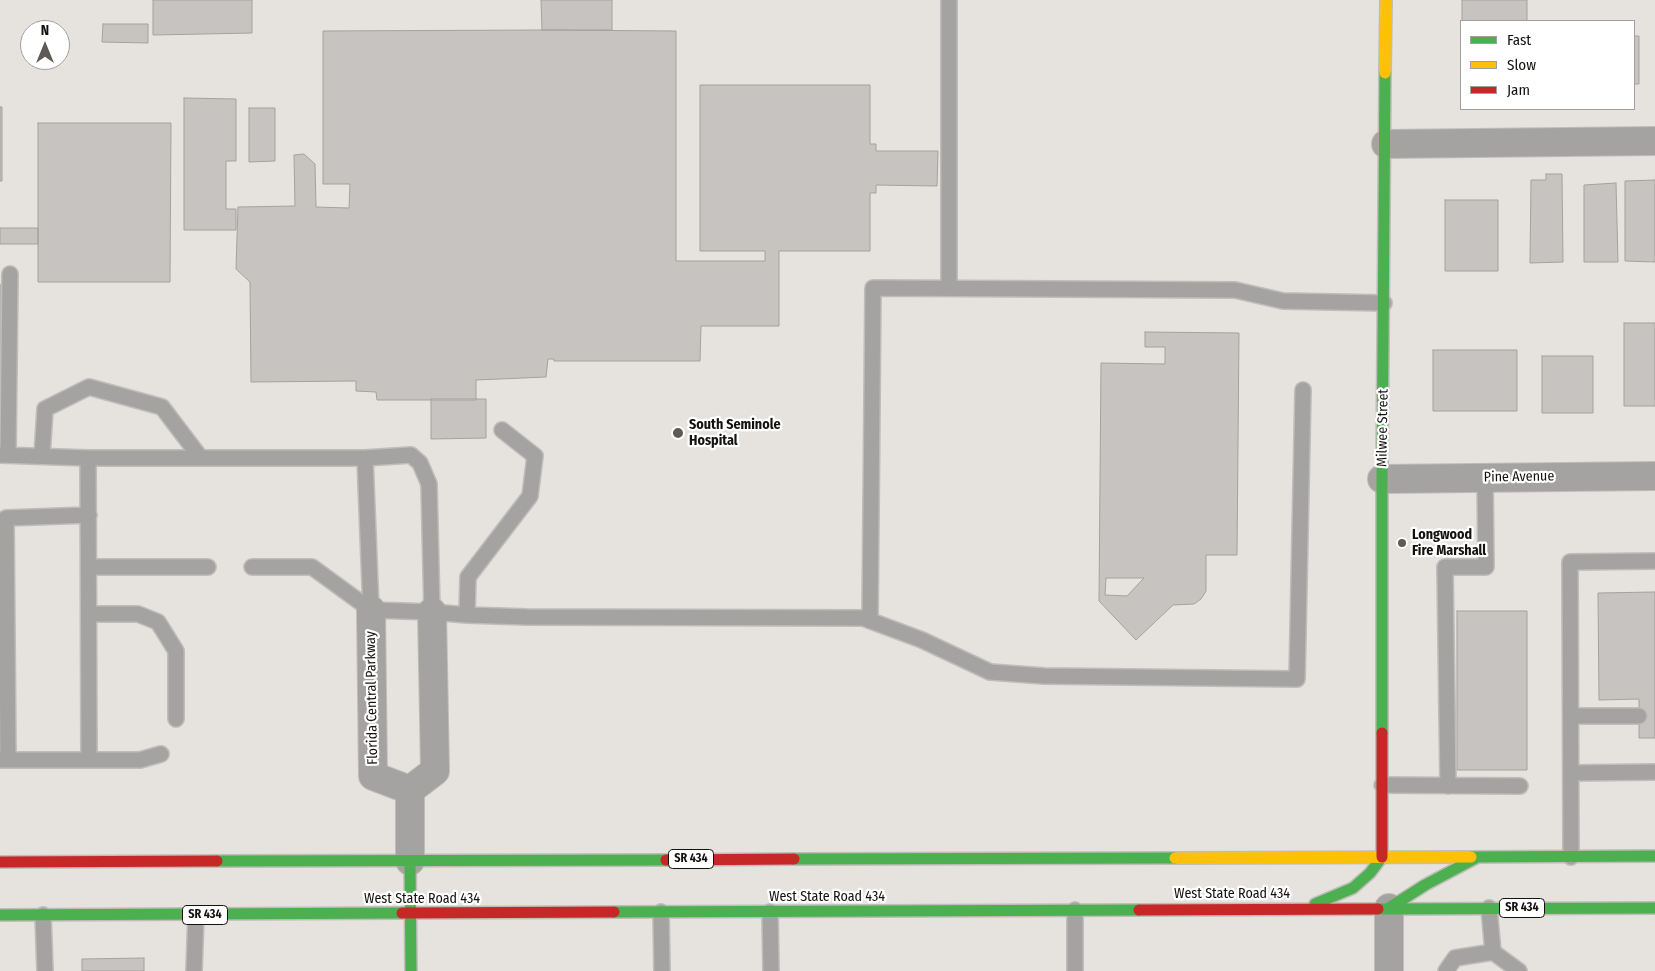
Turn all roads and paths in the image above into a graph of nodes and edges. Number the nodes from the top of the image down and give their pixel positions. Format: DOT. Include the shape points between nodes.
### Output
graph roads {
  1 [pos="949,0"];
  2 [pos="1386,0"];
  3 [pos="1655,142"];
  4 [pos="1386,144"];
  5 [pos="10,274"];
  6 [pos="949,288"];
  7 [pos="1384,303"];
  8 [pos="1303,390"];
  9 [pos="502,430"];
  10 [pos="4,455"];
  11 [pos="42,456"];
  12 [pos="200,457"];
  13 [pos="88,458"];
  14 [pos="365,458"];
  15 [pos="1655,476"];
  16 [pos="1485,478"];
  17 [pos="1382,479"];
  18 [pos="88,516"];
  19 [pos="1655,561"];
  20 [pos="89,567"];
  21 [pos="208,567"];
  22 [pos="252,567"];
  23 [pos="371,610"];
  24 [pos="432,612"];
  25 [pos="89,614"];
  26 [pos="467,616"];
  27 [pos="870,621"];
  28 [pos="1571,716"];
  29 [pos="1639,716"];
  30 [pos="176,719"];
  31 [pos="161,754"];
  32 [pos="4,760"];
  33 [pos="89,760"];
  34 [pos="1655,772"];
  35 [pos="1571,773"];
  36 [pos="1382,785"];
  37 [pos="1448,786"];
  38 [pos="1520,786"];
  39 [pos="410,790"];
  40 [pos="1480,856"];
  41 [pos="1571,856"];
  42 [pos="1655,856"];
  43 [pos="1382,857"];
  44 [pos="410,861"];
  45 [pos="0,862"];
  46 [pos="1389,908"];
  47 [pos="1490,908"];
  48 [pos="1655,908"];
  49 [pos="1305,909"];
  50 [pos="1075,910"];
  51 [pos="661,912"];
  52 [pos="770,912"];
  53 [pos="411,914"];
  54 [pos="0,915"];
  55 [pos="43,915"];
  56 [pos="196,915"];
  57 [pos="1493,952"];
  58 [pos="45,971"];
  59 [pos="194,971"];
  60 [pos="411,971"];
  61 [pos="662,971"];
  62 [pos="772,971"];
  63 [pos="1075,971"];
  64 [pos="1389,971"];
  65 [pos="1446,971"];
  66 [pos="1519,971"];
  1 -- 6 [label="lane"];
  2 -- 4 [label="main road, Milwee Street"];
  3 -- 4 [label="street"];
  4 -- 7 [label="main road, Milwee Street"];
  5 -- 10 [label="lane"];
  6 -- 7 [label="lane" via="1235,290 1283,301"];
  6 -- 27 [label="lane" via="873,288"];
  7 -- 17 [label="main road, Milwee Street"];
  8 -- 27 [label="lane" via="1297,679 1044,676 990,672 922,640"];
  9 -- 26 [label="lane" via="535,456 530,496 468,577"];
  10 -- 11 [label="lane"];
  11 -- 12 [label="lane" via="45,410 89,387 162,407"];
  11 -- 13 [label="lane"];
  12 -- 13 [label="lane"];
  12 -- 14 [label="lane"];
  13 -- 18 [label="lane"];
  14 -- 23 [label="lane"];
  14 -- 24 [label="lane" via="411,455 420,463 428,484"];
  15 -- 16 [label="street, Pine Avenue"];
  16 -- 17 [label="street, Pine Avenue"];
  16 -- 37 [label="lane" via="1486,567 1445,567"];
  17 -- 36 [label="main road, Milwee Street"];
  18 -- 20 [label="lane"];
  18 -- 32 [label="lane" via="6,518"];
  19 -- 28 [label="lane" via="1570,562"];
  20 -- 21 [label="lane"];
  20 -- 25 [label="lane"];
  22 -- 23 [label="lane" via="312,567"];
  23 -- 24 [label="lane"];
  23 -- 39 [label="street, Florida Central Parkway" via="373,776"];
  24 -- 26 [label="lane"];
  24 -- 39 [label="street" via="435,771"];
  25 -- 30 [label="lane" via="138,614 158,622 176,651"];
  25 -- 33 [label="lane"];
  26 -- 27 [label="lane" via="863,618"];
  28 -- 29 [label="lane"];
  28 -- 35 [label="lane"];
  31 -- 33 [label="lane" via="140,760"];
  32 -- 33 [label="lane"];
  34 -- 35 [label="lane"];
  35 -- 41 [label="lane"];
  36 -- 37 [label="lane"];
  36 -- 43 [label="main road, Milwee Street"];
  37 -- 38 [label="lane"];
  39 -- 44 [label="street"];
  40 -- 41 [label="main road, SR 434"];
  40 -- 43 [label="main road, SR 434"];
  40 -- 46 [label="main road"];
  41 -- 42 [label="main road, SR 434"];
  43 -- 44 [label="main road, SR 434"];
  43 -- 49 [label="main road" via="1353,888"];
  44 -- 45 [label="main road, SR 434"];
  44 -- 53 [label="main road"];
  46 -- 47 [label="main road, West State Road 434 / SR 434"];
  46 -- 49 [label="main road, West State Road 434 / SR 434"];
  46 -- 64 [label="street"];
  47 -- 48 [label="main road, West State Road 434 / SR 434"];
  47 -- 57 [label="lane"];
  49 -- 50 [label="main road, West State Road 434 / SR 434"];
  50 -- 52 [label="main road, West State Road 434 / SR 434"];
  50 -- 63 [label="lane"];
  51 -- 52 [label="main road, West State Road 434 / SR 434"];
  51 -- 53 [label="main road, West State Road 434 / SR 434"];
  51 -- 61 [label="lane"];
  52 -- 62 [label="lane"];
  53 -- 56 [label="main road, West State Road 434 / SR 434"];
  53 -- 60 [label="main road"];
  54 -- 55 [label="main road, West State Road 434 / SR 434"];
  55 -- 56 [label="main road, West State Road 434 / SR 434"];
  55 -- 58 [label="lane"];
  56 -- 59 [label="lane"];
  57 -- 65 [label="lane" via="1455,958"];
  57 -- 66 [label="lane"];
}
